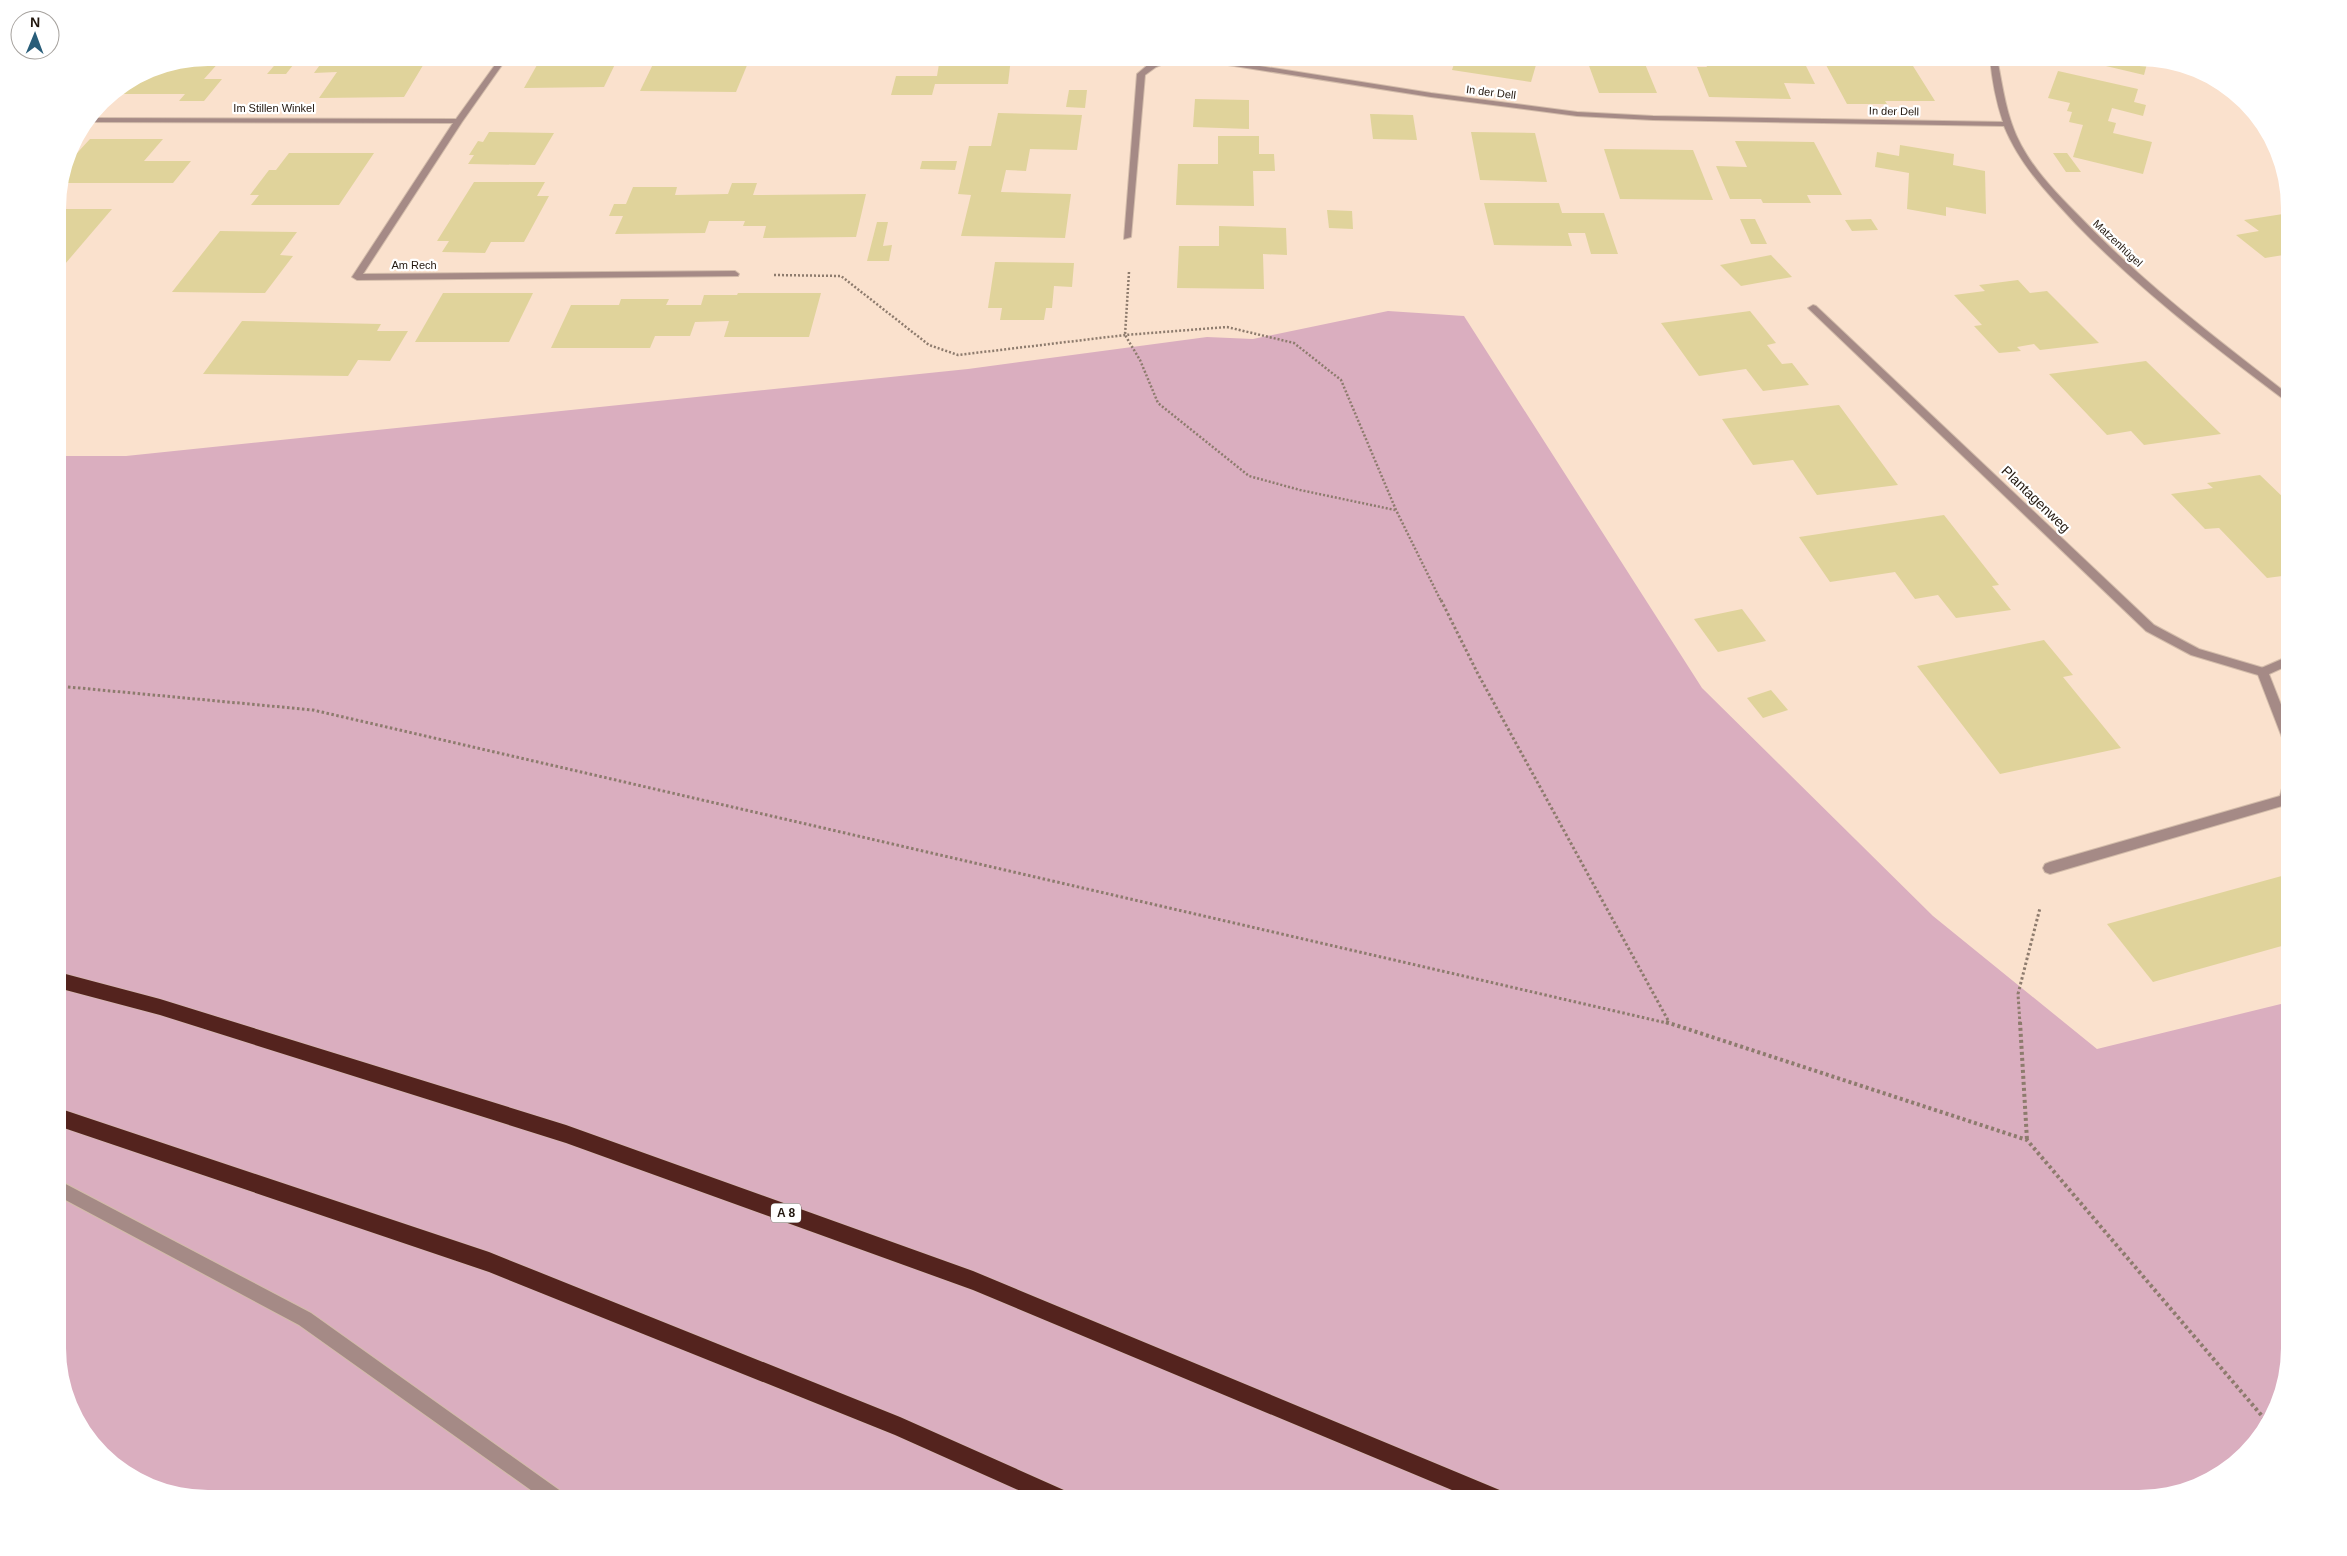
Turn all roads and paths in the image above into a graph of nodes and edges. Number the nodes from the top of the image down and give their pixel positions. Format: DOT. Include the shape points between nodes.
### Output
graph roads {
  1 [pos="1250,66"];
  2 [pos="1995,66"];
  3 [pos="497,67"];
  4 [pos="1150,67"];
  5 [pos="98,120"];
  6 [pos="458,121"];
  7 [pos="2007,124"];
  8 [pos="1127,237"];
  9 [pos="735,274"];
  10 [pos="1812,308"];
  11 [pos="1124,334"];
  12 [pos="2281,392"];
  13 [pos="1396,510"];
  14 [pos="2281,664"];
  15 [pos="2262,672"];
  16 [pos="67,687"];
  17 [pos="2281,718"];
  18 [pos="2281,801"];
  19 [pos="2050,868"];
  20 [pos="67,982"];
  21 [pos="1669,1023"];
  22 [pos="67,1120"];
  23 [pos="2027,1140"];
  24 [pos="67,1193"];
  25 [pos="2262,1416"];
  26 [pos="545,1490"];
  27 [pos="1041,1490"];
  28 [pos="1476,1490"];
  1 -- 7 [label="street, In der Dell" via="1577,114"];
  2 -- 7 [label="street, Matzenhügel" via="1996,85"];
  3 -- 6 [label="street, Am Rech"];
  4 -- 8 [label="street, In der Dell" via="1142,74"];
  5 -- 6 [label="street, Im Stillen Winkel"];
  6 -- 9 [label="street, Am Rech" via="357,276"];
  7 -- 12 [label="street, Matzenhügel" via="2017,146 2041,180 2090,233 2147,285"];
  8 -- 11 [label="path" via="1131,250"];
  9 -- 11 [label="path" via="842,276 929,345 958,355"];
  10 -- 15 [label="street, Plantagenweg" via="2150,628 2195,652"];
  11 -- 13 [label="path" via="1140,360 1158,403 1249,476"];
  11 -- 13 [label="path" via="1227,327 1294,343 1341,380"];
  13 -- 21 [label="path" via="1478,674"];
  14 -- 15 [label="street"];
  15 -- 17 [label="street"];
  16 -- 21 [label="path" via="313,710"];
  18 -- 19 [label="street"];
  19 -- 23 [label="path" via="2018,994"];
  20 -- 28 [label="highway, A 8" via="160,1007 594,1144 973,1281"];
  21 -- 23 [label="path"];
  22 -- 27 [label="highway" via="489,1262 900,1427"];
  23 -- 25 [label="path"];
  24 -- 26 [label="street" via="305,1319"];
}
